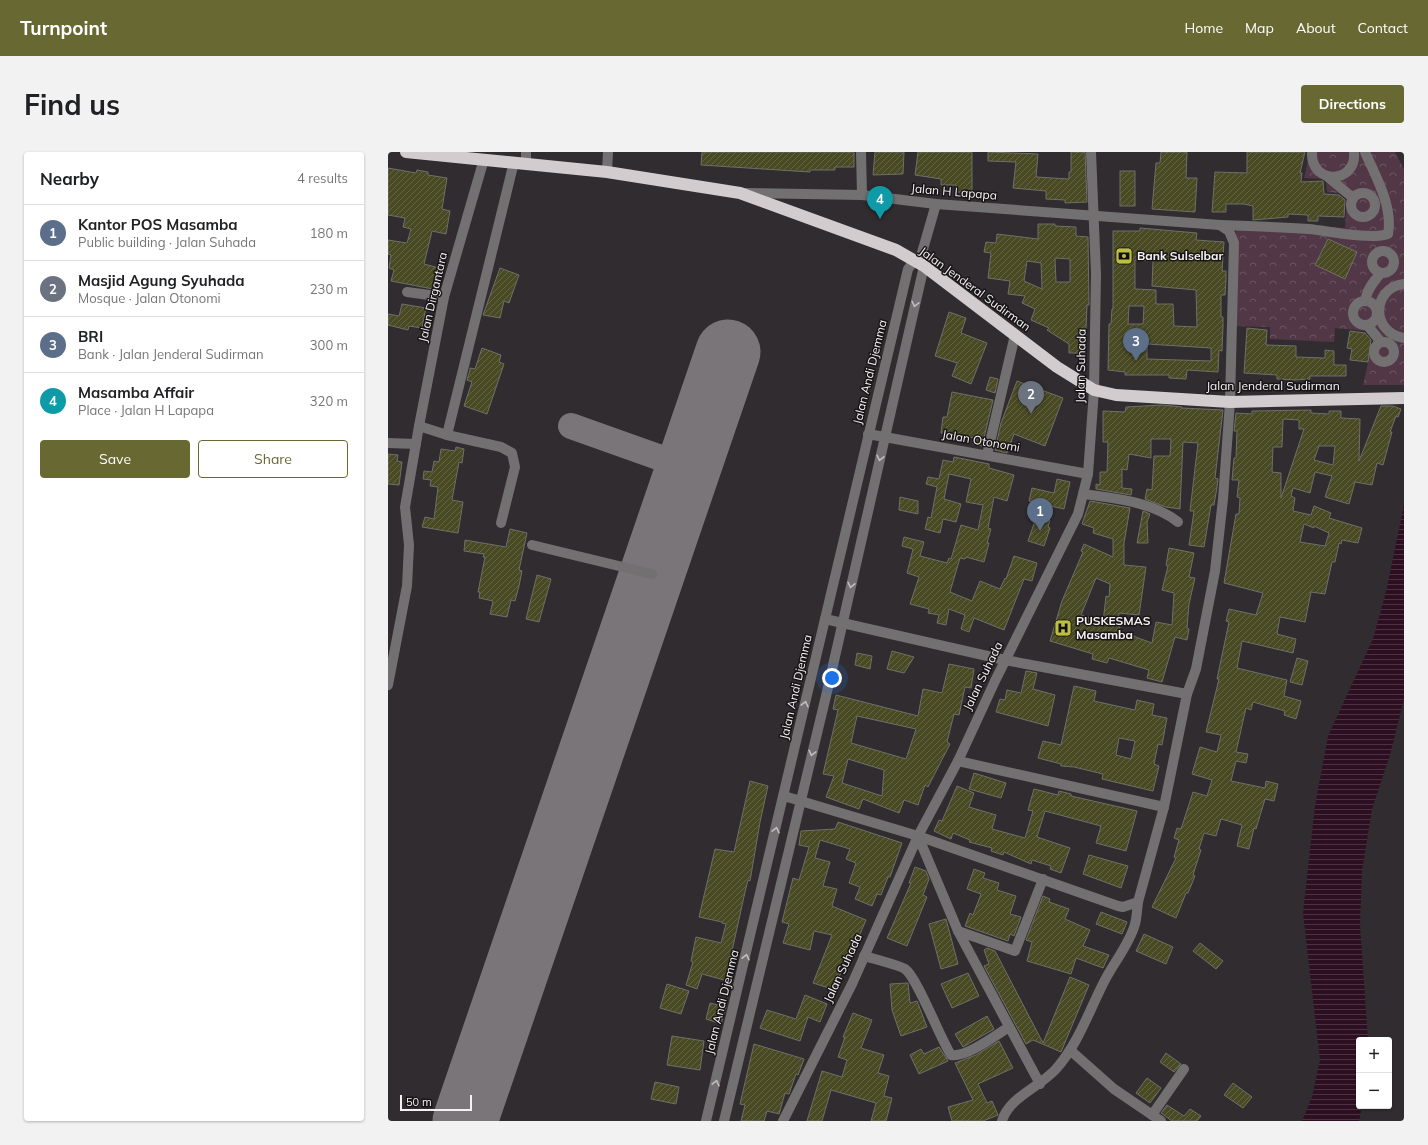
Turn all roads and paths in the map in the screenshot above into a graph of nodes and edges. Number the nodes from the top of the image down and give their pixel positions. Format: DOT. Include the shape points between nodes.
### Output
graph roads {
  1 [pos="406,152"];
  2 [pos="608,152"];
  3 [pos="861,152"];
  4 [pos="1091,152"];
  5 [pos="1312,152"];
  6 [pos="1354,152"];
  7 [pos="1365,152"];
  8 [pos="484,159"];
  9 [pos="522,159"];
  10 [pos="607,172"];
  11 [pos="1335,179"];
  12 [pos="740,193"];
  13 [pos="862,195"];
  14 [pos="1353,198"];
  15 [pos="936,204"];
  16 [pos="1095,215"];
  17 [pos="1357,216"];
  18 [pos="1220,225"];
  19 [pos="1357,234"];
  20 [pos="1383,235"];
  21 [pos="1384,250"];
  22 [pos="919,263"];
  23 [pos="1385,272"];
  24 [pos="1403,284"];
  25 [pos="408,292"];
  26 [pos="444,297"];
  27 [pos="1366,301"];
  28 [pos="1367,325"];
  29 [pos="1015,335"];
  30 [pos="1403,338"];
  31 [pos="1382,342"];
  32 [pos="1393,355"];
  33 [pos="1094,390"];
  34 [pos="1404,398"];
  35 [pos="1230,402"];
  36 [pos="419,426"];
  37 [pos="868,434"];
  38 [pos="447,435"];
  39 [pos="885,436"];
  40 [pos="388,443"];
  41 [pos="416,444"];
  42 [pos="987,455"];
  43 [pos="1088,474"];
  44 [pos="1083,494"];
  45 [pos="1178,522"];
  46 [pos="501,523"];
  47 [pos="532,545"];
  48 [pos="652,574"];
  49 [pos="825,619"];
  50 [pos="842,623"];
  51 [pos="1005,660"];
  52 [pos="388,685"];
  53 [pos="1187,694"];
  54 [pos="958,761"];
  55 [pos="784,796"];
  56 [pos="800,800"];
  57 [pos="1164,807"];
  58 [pos="918,836"];
  59 [pos="1043,879"];
  60 [pos="1138,902"];
  61 [pos="958,931"];
  62 [pos="864,956"];
  63 [pos="1009,1027"];
  64 [pos="729,1029"];
  65 [pos="745,1032"];
  66 [pos="1070,1050"];
  67 [pos="1184,1069"];
  68 [pos="1040,1084"];
  69 [pos="1152,1115"];
  70 [pos="706,1121"];
  71 [pos="724,1121"];
  72 [pos="783,1121"];
  73 [pos="1002,1121"];
  74 [pos="1161,1121"];
  1 -- 8 [label="highway, Jalan Jenderal Sudirman"];
  2 -- 10 [label="street"];
  3 -- 13 [label="street"];
  4 -- 16 [label="street, Jalan Suhada"];
  5 -- 11 [label="street" via="1318,171"];
  6 -- 11 [label="street" via="1351,168"];
  7 -- 20 [label="street" via="1390,216 1388,234"];
  8 -- 9 [label="highway, Jalan Jenderal Sudirman"];
  8 -- 26 [label="street, Jalan Dirgantara"];
  9 -- 10 [label="highway, Jalan Jenderal Sudirman"];
  9 -- 38 [label="street"];
  10 -- 12 [label="highway, Jalan Jenderal Sudirman"];
  11 -- 14 [label="street"];
  12 -- 13 [label="street, Jalan H Lapapa"];
  12 -- 22 [label="highway, Jalan Jenderal Sudirman" via="896,250"];
  13 -- 15 [label="street, Jalan H Lapapa"];
  14 -- 17 [label="street" via="1352,209"];
  14 -- 17 [label="street" via="1367,194 1374,204 1370,215"];
  15 -- 16 [label="street, Jalan H Lapapa"];
  15 -- 22 [label="street"];
  16 -- 18 [label="street, Jalan H Lapapa"];
  16 -- 33 [label="street, Jalan Suhada"];
  17 -- 19 [label="street"];
  18 -- 19 [label="street, Jalan H Lapapa"];
  18 -- 35 [label="street" via="1228,231 1234,243"];
  19 -- 20 [label="street, Jalan H Lapapa"];
  20 -- 21 [label="street"];
  21 -- 23 [label="street" via="1394,258 1394,266"];
  21 -- 23 [label="street" via="1377,252 1373,258 1375,269"];
  22 -- 29 [label="highway, Jalan Jenderal Sudirman"];
  22 -- 37 [label="street, Jalan Andi Djemma" via="908,269"];
  22 -- 39 [label="street, one-way"];
  23 -- 24 [label="street"];
  23 -- 27 [label="street" via="1371,287 1365,297"];
  24 -- 30 [label="street" via="1384,295 1379,307 1386,330"];
  25 -- 26 [label="street"];
  26 -- 36 [label="street, Jalan Dirgantara"];
  27 -- 28 [label="street" via="1373,305 1376,313 1374,321"];
  27 -- 28 [label="street" via="1358,304 1353,314 1356,321"];
  28 -- 31 [label="street"];
  29 -- 33 [label="highway, Jalan Jenderal Sudirman" via="1057,367"];
  29 -- 42 [label="street"];
  30 -- 32 [label="street" via="1401,346"];
  31 -- 32 [label="street" via="1391,346"];
  31 -- 32 [label="street" via="1375,347 1376,359 1384,362"];
  33 -- 35 [label="highway, Jalan Jenderal Sudirman" via="1116,395"];
  33 -- 43 [label="street, Jalan Suhada"];
  34 -- 35 [label="highway, Jalan Jenderal Sudirman"];
  35 -- 53 [label="street" via="1215,571 1196,669"];
  36 -- 38 [label="street"];
  36 -- 41 [label="street, Jalan Dirgantara"];
  37 -- 39 [label="street, Jalan Otonomi"];
  37 -- 49 [label="street, Jalan Andi Djemma"];
  38 -- 46 [label="street" via="501,447 512,453 515,467"];
  39 -- 42 [label="street, Jalan Otonomi"];
  39 -- 50 [label="street, one-way"];
  40 -- 41 [label="street"];
  41 -- 52 [label="street, Jalan Dirgantara" via="405,507 409,545 407,586"];
  42 -- 43 [label="street, Jalan Otonomi"];
  43 -- 44 [label="street, Jalan Suhada"];
  44 -- 45 [label="street" via="1148,507"];
  44 -- 51 [label="street, Jalan Suhada" via="1072,527"];
  47 -- 48 [label="street"];
  49 -- 50 [label="street"];
  55 -- 49 [label="street, Jalan Andi Djemma, one-way"];
  50 -- 51 [label="street"];
  50 -- 56 [label="street, one-way"];
  51 -- 53 [label="street"];
  51 -- 54 [label="street, Jalan Suhada"];
  53 -- 57 [label="street"];
  54 -- 57 [label="street"];
  54 -- 58 [label="street, Jalan Suhada"];
  55 -- 56 [label="street"];
  64 -- 55 [label="street, Jalan Andi Djemma, one-way"];
  56 -- 58 [label="street"];
  56 -- 65 [label="street"];
  57 -- 60 [label="street"];
  58 -- 59 [label="street"];
  58 -- 61 [label="street"];
  58 -- 62 [label="street, Jalan Suhada"];
  59 -- 60 [label="street" via="1118,906"];
  59 -- 61 [label="street" via="1016,951"];
  60 -- 66 [label="street" via="1132,933"];
  61 -- 63 [label="street"];
  62 -- 63 [label="street" via="906,970 951,1054 957,1056 967,1052"];
  62 -- 72 [label="street, Jalan Suhada"];
  63 -- 68 [label="street"];
  64 -- 65 [label="street"];
  70 -- 64 [label="street, Jalan Andi Djemma, one-way"];
  65 -- 71 [label="street"];
  66 -- 68 [label="street" via="1056,1070"];
  66 -- 69 [label="street" via="1114,1090"];
  67 -- 69 [label="street"];
  68 -- 73 [label="street" via="1013,1104 1004,1113"];
  69 -- 74 [label="street"];
}
